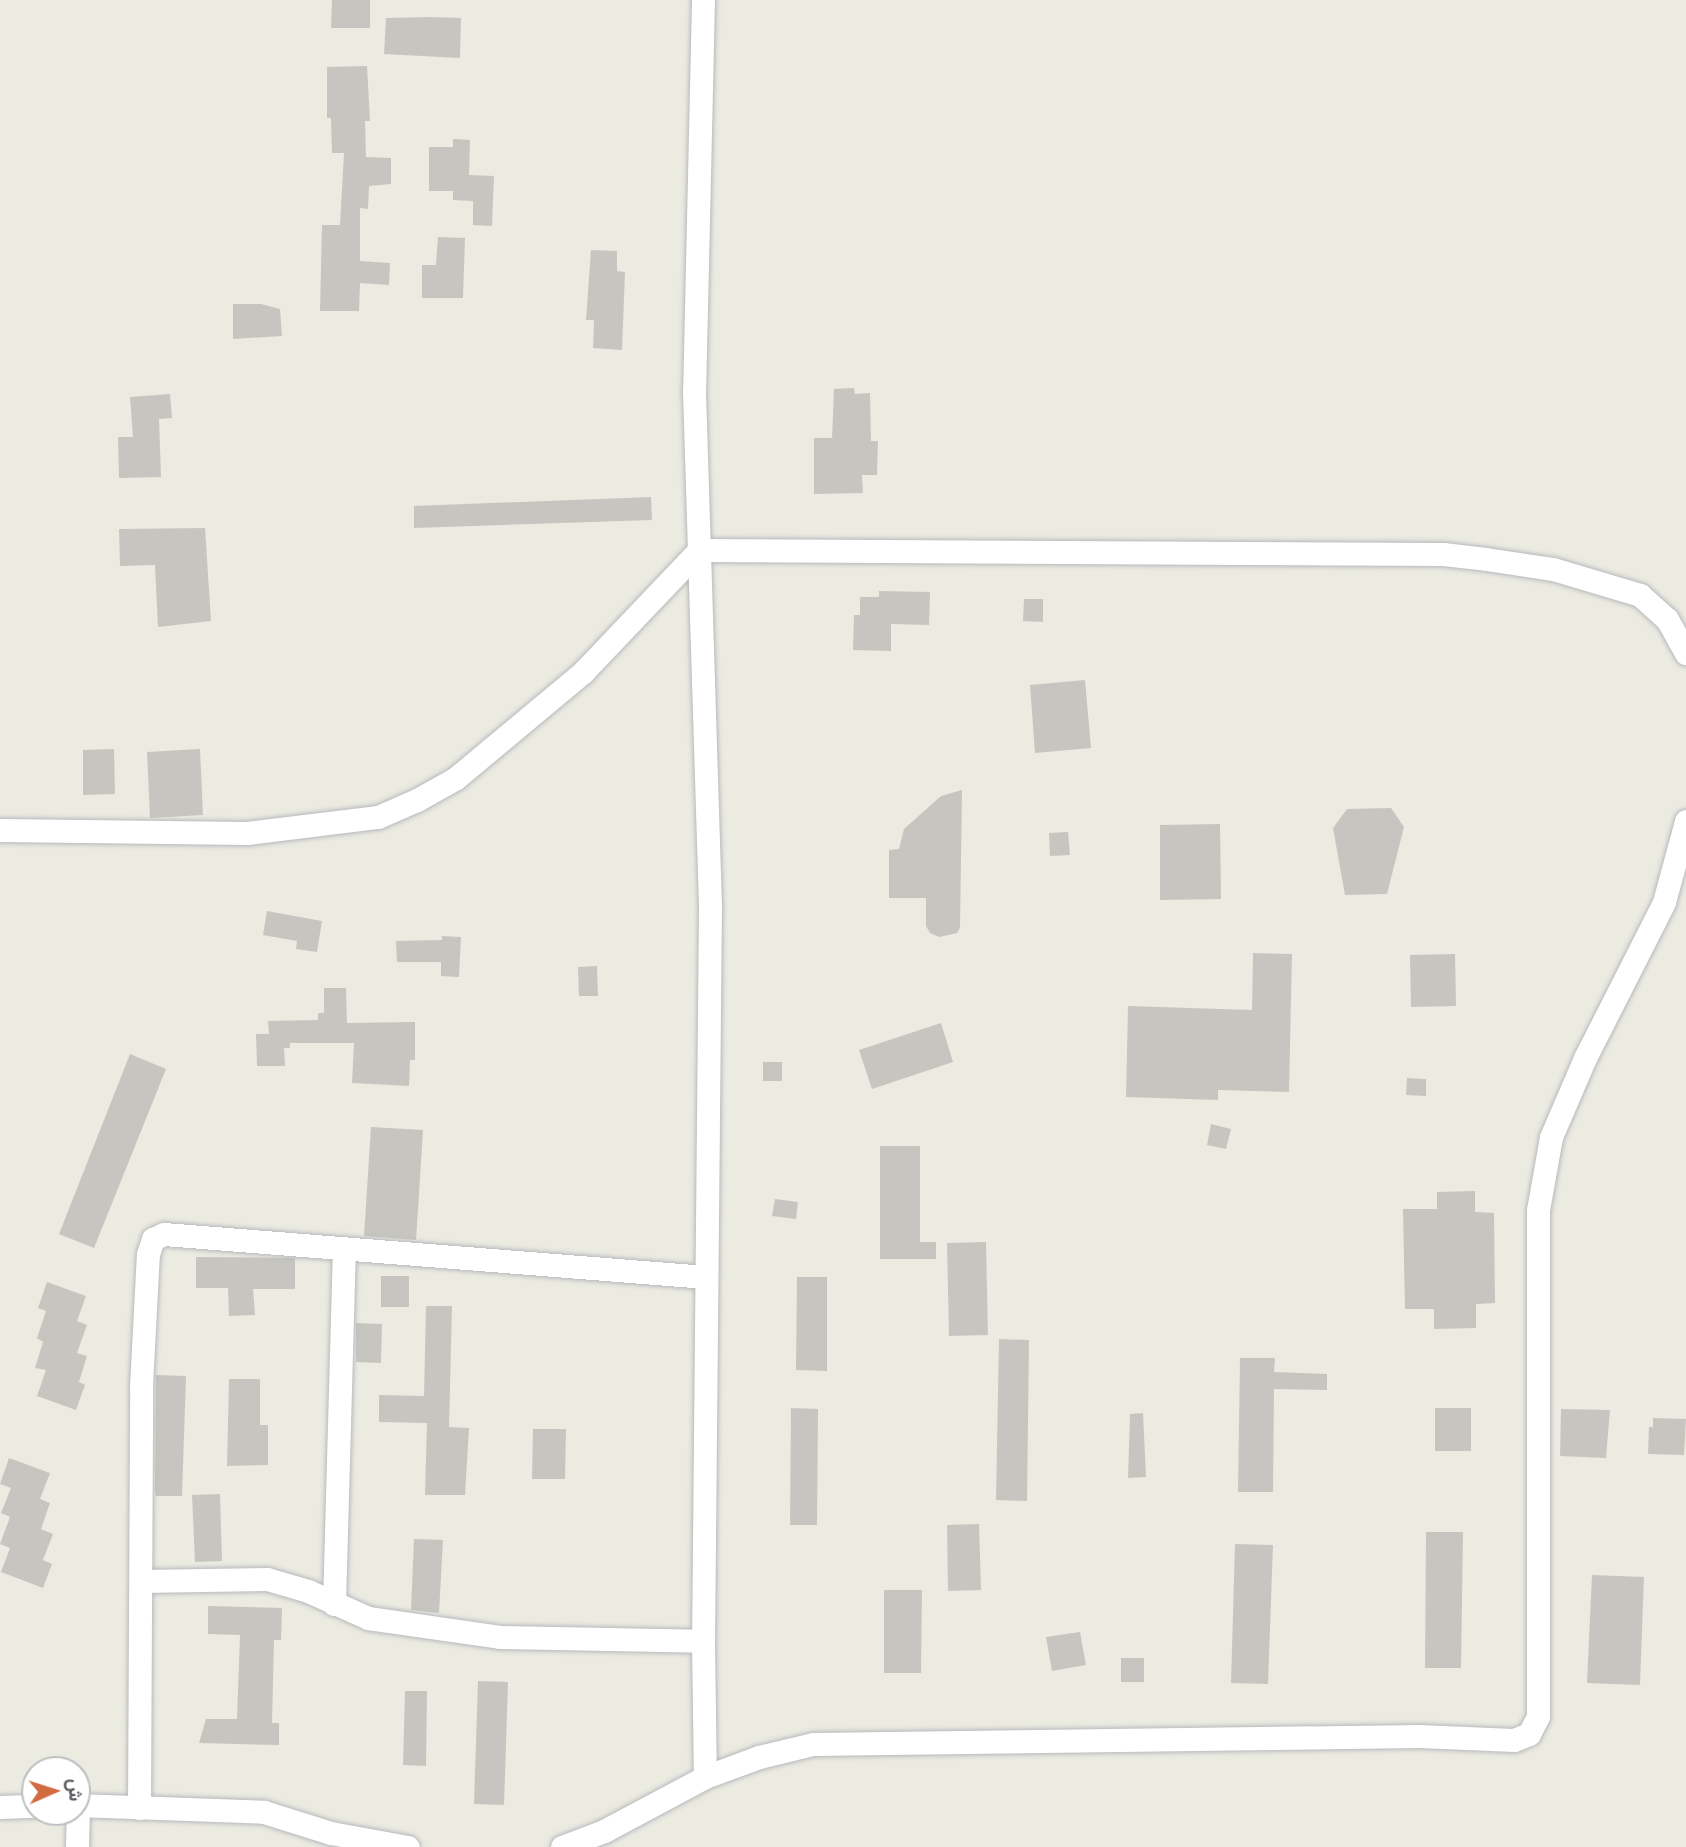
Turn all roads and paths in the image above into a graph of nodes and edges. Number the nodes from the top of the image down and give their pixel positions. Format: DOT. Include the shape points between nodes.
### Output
graph roads {
  1 [pos="703,0"];
  2 [pos="699,550"];
  3 [pos="1686,653"];
  4 [pos="1686,821"];
  5 [pos="0,830"];
  6 [pos="344,1250"];
  7 [pos="705,1277"];
  8 [pos="142,1581"];
  9 [pos="334,1604"];
  10 [pos="703,1641"];
  11 [pos="705,1777"];
  12 [pos="21,1806"];
  13 [pos="91,1806"];
  14 [pos="0,1807"];
  15 [pos="139,1808"];
  16 [pos="77,1826"];
  17 [pos="77,1847"];
  18 [pos="408,1847"];
  19 [pos="562,1847"];
  1 -- 2 [label="street" via="694,391"];
  2 -- 3 [label="street" via="1443,554 1553,569 1640,595 1667,619"];
  2 -- 5 [label="street" via="583,673 456,778 378,817 247,833"];
  2 -- 7 [label="street" via="710,905"];
  4 -- 11 [label="street" via="1664,902 1585,1058 1551,1137 1538,1210 1538,1716 1530,1734 1514,1740 1419,1736 813,1744 760,1756"];
  6 -- 7 [label="street"];
  6 -- 8 [label="street" via="164,1234 153,1240 148,1254 141,1386"];
  6 -- 9 [label="street"];
  7 -- 10 [label="street"];
  8 -- 9 [label="street" via="267,1579"];
  8 -- 15 [label="street"];
  9 -- 10 [label="street" via="368,1618 500,1636"];
  10 -- 11 [label="street"];
  11 -- 19 [label="street" via="604,1832"];
  12 -- 14 [label="street"];
  13 -- 15 [label="street"];
  15 -- 18 [label="street" via="264,1812 331,1833"];
  16 -- 17 [label="street"];
}
